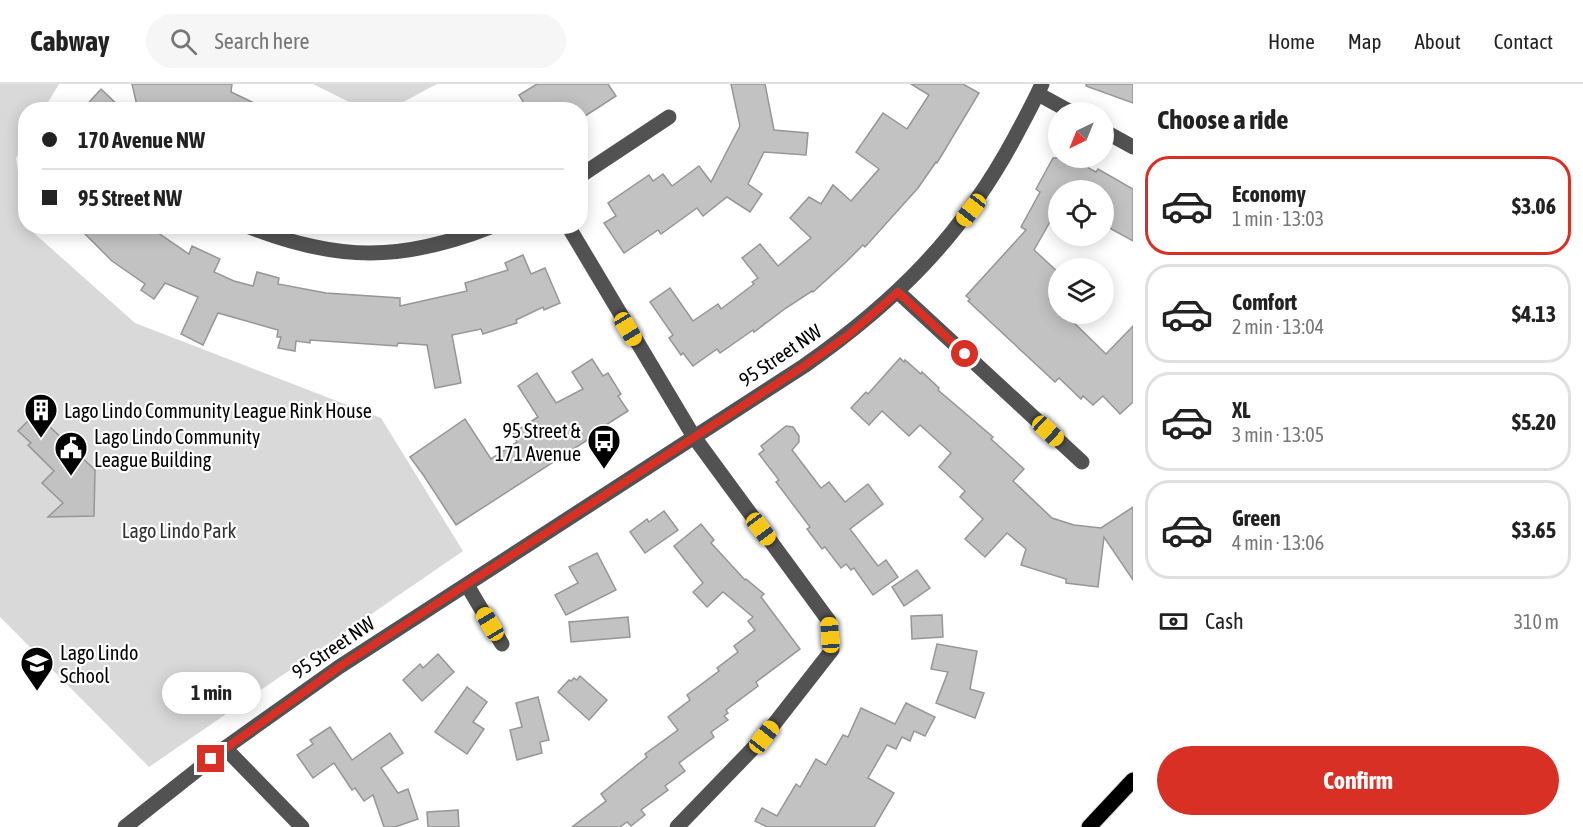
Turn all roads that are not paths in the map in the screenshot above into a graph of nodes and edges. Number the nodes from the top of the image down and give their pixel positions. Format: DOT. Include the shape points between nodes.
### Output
graph roads {
  1 [pos="1040,89"];
  2 [pos="1058,102"];
  3 [pos="669,117"];
  4 [pos="1114,137"];
  5 [pos="1133,147"];
  6 [pos="588,171"];
  7 [pos="270,234"];
  8 [pos="473,234"];
  9 [pos="573,234"];
  10 [pos="898,292"];
  11 [pos="694,437"];
  12 [pos="1082,462"];
  13 [pos="466,585"];
  14 [pos="502,644"];
  15 [pos="225,748"];
  16 [pos="1133,780"];
  17 [pos="125,827"];
  18 [pos="302,827"];
  19 [pos="677,827"];
  20 [pos="1089,827"];
  1 -- 2 [label="street"];
  1 -- 10 [label="street, 95 Street NW" via="971,210 943,246"];
  3 -- 6 [label="street"];
  4 -- 5 [label="street"];
  7 -- 8 [label="street" via="311,248 376,254 420,250"];
  9 -- 11 [label="street"];
  10 -- 11 [label="street, 95 Street NW" via="847,336"];
  10 -- 12 [label="street"];
  11 -- 13 [label="street, 95 Street NW"];
  11 -- 19 [label="street" via="829,621 832,650 764,737"];
  13 -- 14 [label="street"];
  13 -- 15 [label="street, 95 Street NW" via="339,667"];
  15 -- 17 [label="street, 95 Street NW"];
  15 -- 18 [label="street"];
  16 -- 20 [label="main road"];
}
